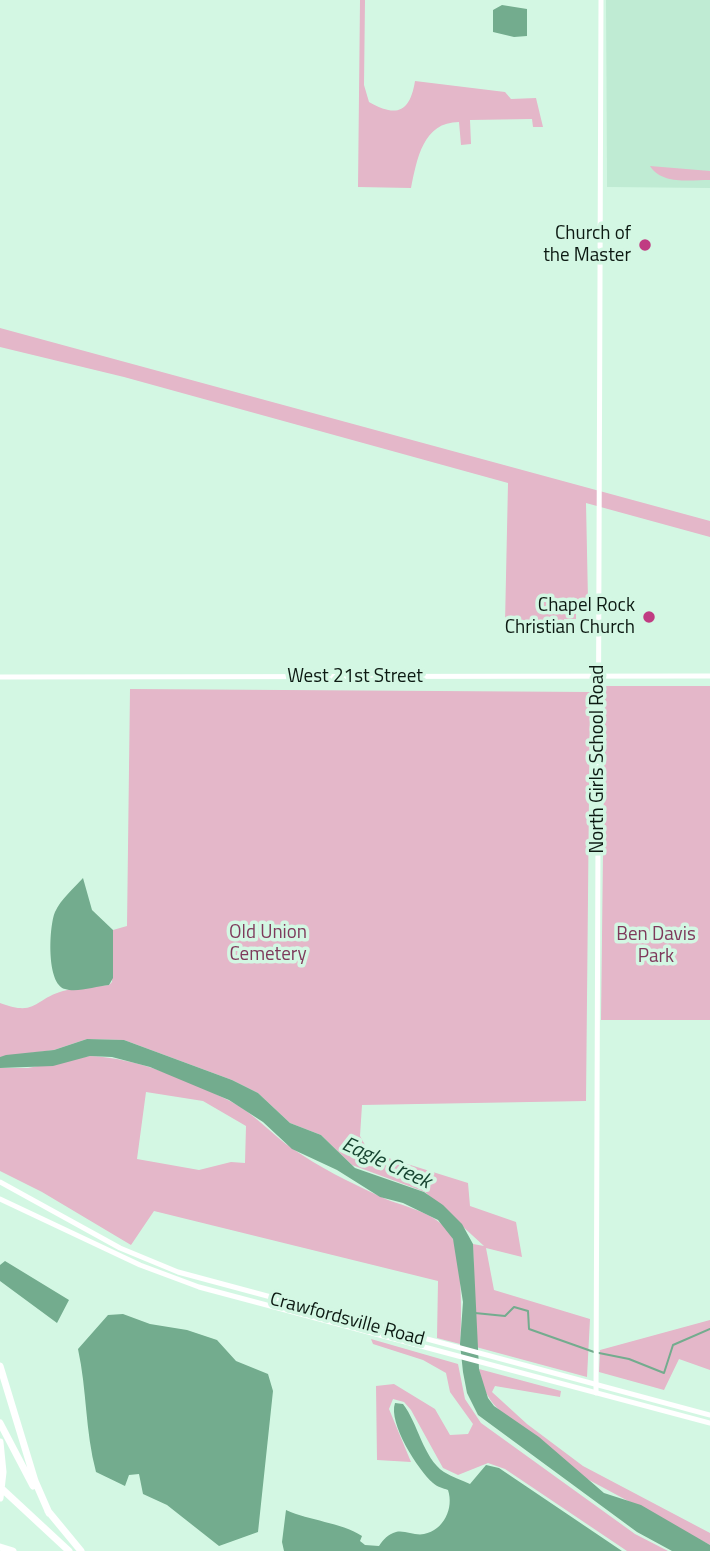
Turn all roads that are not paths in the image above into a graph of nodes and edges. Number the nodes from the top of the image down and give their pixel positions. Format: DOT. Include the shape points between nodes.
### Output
graph roads {
  1 [pos="601,0"];
  2 [pos="597,676"];
  3 [pos="710,676"];
  4 [pos="0,677"];
  5 [pos="0,1182"];
  6 [pos="0,1199"];
  7 [pos="0,1366"];
  8 [pos="598,1385"];
  9 [pos="596,1393"];
  10 [pos="710,1415"];
  11 [pos="0,1423"];
  12 [pos="710,1423"];
  13 [pos="0,1442"];
  14 [pos="0,1488"];
  15 [pos="0,1498"];
  16 [pos="50,1513"];
  17 [pos="0,1547"];
  18 [pos="13,1551"];
  19 [pos="69,1551"];
  20 [pos="81,1551"];
  1 -- 2 [label="main road, North Girls School Road"];
  2 -- 3 [label="main road, West 21st Street"];
  2 -- 4 [label="main road, West 21st Street"];
  2 -- 8 [label="main road, North Girls School Road"];
  5 -- 8 [label="main road, Crawfordsville Road" via="120,1248 178,1272"];
  6 -- 9 [label="main road, Crawfordsville Road" via="188,1283"];
  7 -- 16 [label="highway" via="35,1481"];
  8 -- 9 [label="main road, North Girls School Road"];
  8 -- 10 [label="main road, Crawfordsville Road"];
  9 -- 12 [label="main road, Crawfordsville Road"];
  11 -- 16 [label="highway"];
  13 -- 15 [label="highway"];
  14 -- 19 [label="highway"];
  16 -- 20 [label="highway"];
  17 -- 18 [label="highway"];
}
